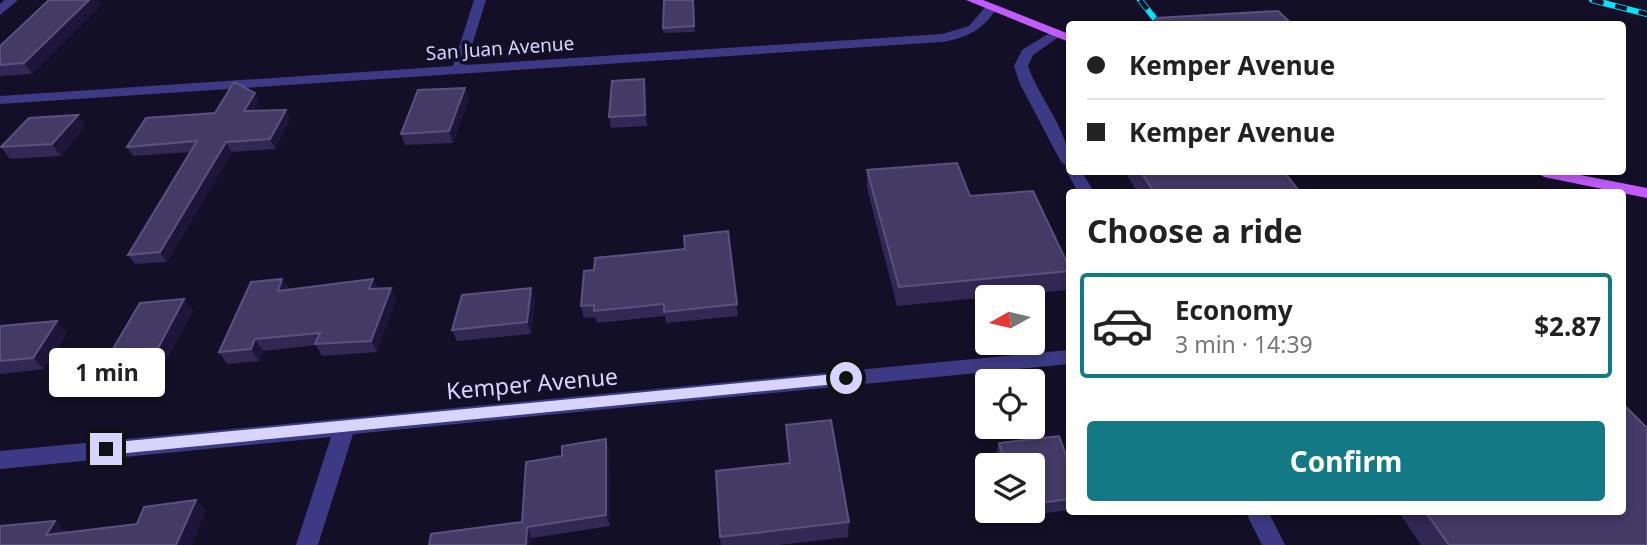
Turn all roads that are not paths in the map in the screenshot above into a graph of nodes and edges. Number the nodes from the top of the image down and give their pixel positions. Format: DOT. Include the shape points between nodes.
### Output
graph roads {
  1 [pos="12,0"];
  2 [pos="481,0"];
  3 [pos="972,0"];
  4 [pos="991,8"];
  5 [pos="0,11"];
  6 [pos="1063,36"];
  7 [pos="458,71"];
  8 [pos="0,100"];
  9 [pos="1066,156"];
  10 [pos="1559,175"];
  11 [pos="1647,193"];
  12 [pos="1066,357"];
  13 [pos="345,426"];
  14 [pos="0,460"];
  15 [pos="1258,515"];
  16 [pos="307,545"];
  17 [pos="1274,545"];
  1 -- 5 [label="street"];
  2 -- 7 [label="street"];
  3 -- 4 [label="main road"];
  4 -- 6 [label="main road"];
  4 -- 7 [label="street, San Juan Avenue" via="983,22 955,37"];
  6 -- 9 [label="street" via="1027,53 1021,66"];
  7 -- 8 [label="street, San Juan Avenue"];
  10 -- 11 [label="main road"];
  12 -- 13 [label="street, Kemper Avenue"];
  13 -- 14 [label="street, Kemper Avenue"];
  13 -- 16 [label="street"];
  15 -- 17 [label="street"];
}
